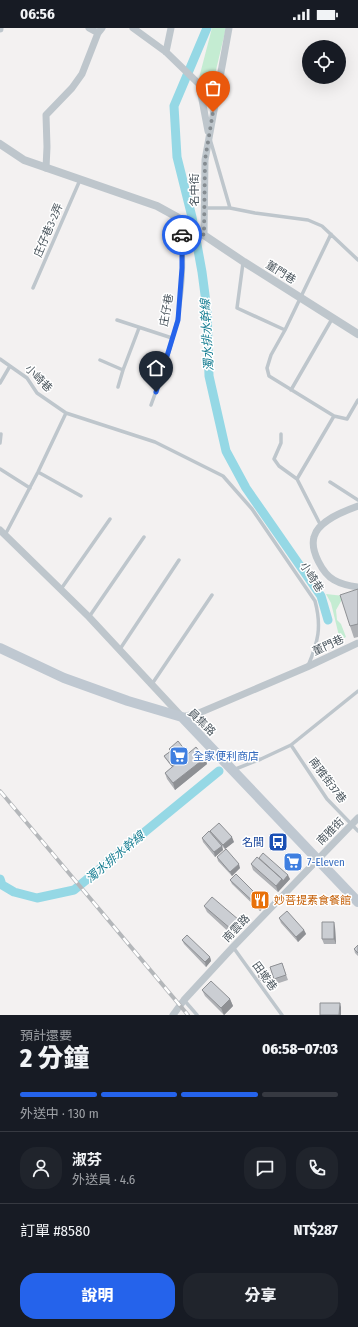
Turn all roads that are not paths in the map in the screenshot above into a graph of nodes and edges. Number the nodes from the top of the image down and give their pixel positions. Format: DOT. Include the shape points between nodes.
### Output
graph roads {
  1 [pos="89,28"];
  2 [pos="133,28"];
  3 [pos="171,28"];
  4 [pos="229,28"];
  5 [pos="100,31"];
  6 [pos="166,52"];
  7 [pos="210,137"];
  8 [pos="0,144"];
  9 [pos="46,168"];
  10 [pos="80,179"];
  11 [pos="205,208"];
  12 [pos="230,208"];
  13 [pos="179,218"];
  14 [pos="332,234"];
  15 [pos="204,235"];
  16 [pos="358,260"];
  17 [pos="244,262"];
  18 [pos="33,288"];
  19 [pos="301,297"];
  20 [pos="333,318"];
  21 [pos="117,320"];
  22 [pos="140,328"];
  23 [pos="285,330"];
  24 [pos="358,334"];
  25 [pos="172,338"];
  26 [pos="0,359"];
  27 [pos="100,360"];
  28 [pos="10,366"];
  29 [pos="123,370"];
  30 [pos="0,383"];
  31 [pos="118,387"];
  32 [pos="291,390"];
  33 [pos="358,400"];
  34 [pos="152,405"];
  35 [pos="66,413"];
  36 [pos="334,416"];
  37 [pos="1,434"];
  38 [pos="281,434"];
  39 [pos="0,443"];
  40 [pos="0,469"];
  41 [pos="38,472"];
  42 [pos="297,479"];
  43 [pos="330,482"];
  44 [pos="30,488"];
  45 [pos="81,496"];
  46 [pos="358,500"];
  47 [pos="358,506"];
  48 [pos="110,519"];
  49 [pos="321,526"];
  50 [pos="2,532"];
  51 [pos="144,537"];
  52 [pos="179,560"];
  53 [pos="358,587"];
  54 [pos="61,589"];
  55 [pos="212,595"];
  56 [pos="89,617"];
  57 [pos="358,643"];
  58 [pos="0,648"];
  59 [pos="120,649"];
  60 [pos="307,667"];
  61 [pos="152,684"];
  62 [pos="358,691"];
  63 [pos="182,717"];
  64 [pos="291,745"];
  65 [pos="233,770"];
  66 [pos="358,818"];
  67 [pos="352,824"];
  68 [pos="358,831"];
  69 [pos="318,859"];
  70 [pos="358,902"];
  71 [pos="233,947"];
  72 [pos="184,1000"];
  73 [pos="173,1015"];
  74 [pos="197,1015"];
  75 [pos="282,1015"];
  1 -- 5 [label="street"];
  2 -- 6 [label="street"];
  3 -- 6 [label="street"];
  4 -- 7 [label="street, 名中街"];
  5 -- 9 [label="street" via="82,74 46,115"];
  6 -- 7 [label="street" via="199,84"];
  7 -- 11 [label="street, 名中街" via="205,160"];
  7 -- 12 [label="lane"];
  8 -- 9 [label="street" via="24,160"];
  9 -- 10 [label="street"];
  10 -- 13 [label="street" via="157,206"];
  10 -- 18 [label="lane, 庄仔巷3-2弄"];
  11 -- 12 [label="lane"];
  11 -- 15 [label="street, 名中街"];
  12 -- 14 [label="lane" via="308,220"];
  13 -- 15 [label="street, 董門巷"];
  13 -- 25 [label="lane, 庄仔巷" via="183,238 182,268 178,320"];
  14 -- 16 [label="lane"];
  14 -- 19 [label="lane"];
  15 -- 17 [label="street, 董門巷"];
  17 -- 19 [label="street, 董門巷"];
  17 -- 23 [label="lane" via="237,308"];
  19 -- 20 [label="street, 董門巷"];
  19 -- 23 [label="lane"];
  20 -- 24 [label="street, 董門巷"];
  20 -- 32 [label="lane"];
  21 -- 22 [label="lane"];
  22 -- 25 [label="lane"];
  22 -- 29 [label="lane"];
  23 -- 32 [label="lane" via="267,368 268,376"];
  25 -- 34 [label="lane, 庄仔巷"];
  26 -- 28 [label="lane, 小崎巷"];
  27 -- 29 [label="lane"];
  28 -- 30 [label="lane"];
  28 -- 35 [label="lane, 小崎巷" via="27,378 37,393"];
  29 -- 31 [label="lane"];
  32 -- 36 [label="lane"];
  33 -- 36 [label="lane" via="347,419"];
  35 -- 41 [label="lane"];
  35 -- 60 [label="lane, 小崎巷" via="155,442 223,476 252,509 315,601 320,618 317,644"];
  36 -- 42 [label="lane"];
  37 -- 39 [label="lane"];
  38 -- 42 [label="lane" via="281,443 274,459"];
  40 -- 44 [label="lane"];
  41 -- 44 [label="lane"];
  41 -- 45 [label="lane"];
  42 -- 49 [label="lane"];
  43 -- 46 [label="lane"];
  44 -- 50 [label="lane"];
  47 -- 49 [label="street" via="344,511"];
  48 -- 54 [label="lane"];
  49 -- 53 [label="street" via="314,537 313,549 316,559 333,580"];
  50 -- 54 [label="street"];
  51 -- 56 [label="lane"];
  52 -- 59 [label="lane"];
  54 -- 56 [label="street"];
  55 -- 61 [label="lane"];
  56 -- 59 [label="street"];
  57 -- 60 [label="street, 董門巷"];
  58 -- 63 [label="main road, 員集路" via="64,678"];
  59 -- 61 [label="street"];
  60 -- 63 [label="street" via="199,713"];
  61 -- 63 [label="street"];
  62 -- 64 [label="lane"];
  63 -- 65 [label="main road, 員集路"];
  64 -- 65 [label="lane"];
  64 -- 67 [label="lane, 南雅街37巷" via="327,799"];
  65 -- 69 [label="main road, 員集路"];
  66 -- 67 [label="street, 南雅街"];
  67 -- 68 [label="lane, 南雅街37巷"];
  67 -- 69 [label="street, 南雅街"];
  69 -- 70 [label="main road, 員集路"];
  69 -- 71 [label="street, 南雲路"];
  71 -- 72 [label="street, 南雲路"];
  71 -- 75 [label="lane, 田墘巷"];
  72 -- 73 [label="street, 南雲路"];
  72 -- 74 [label="lane"];
}
